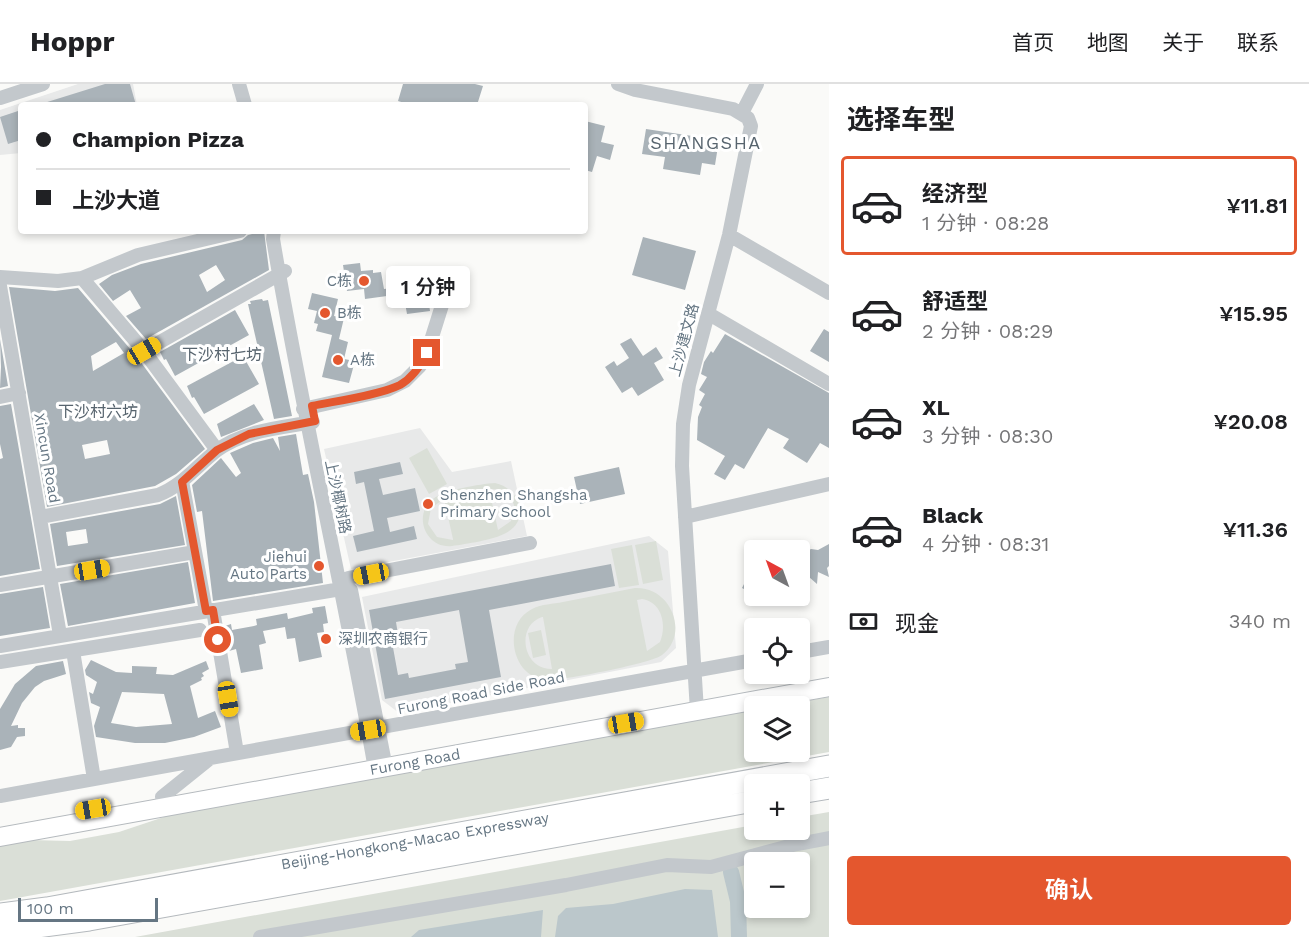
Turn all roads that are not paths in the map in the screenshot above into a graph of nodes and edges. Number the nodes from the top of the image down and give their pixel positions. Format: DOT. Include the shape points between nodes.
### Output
graph roads {
  1 [pos="43,84"];
  2 [pos="239,84"];
  3 [pos="618,84"];
  4 [pos="757,84"];
  5 [pos="0,98"];
  6 [pos="244,102"];
  7 [pos="742,113"];
  8 [pos="227,234"];
  9 [pos="275,234"];
  10 [pos="729,234"];
  11 [pos="283,272"];
  12 [pos="0,277"];
  13 [pos="82,278"];
  14 [pos="449,283"];
  15 [pos="0,286"];
  16 [pos="829,293"];
  17 [pos="709,314"];
  18 [pos="6,351"];
  19 [pos="144,351"];
  20 [pos="829,384"];
  21 [pos="19,393"];
  22 [pos="0,397"];
  23 [pos="308,408"];
  24 [pos="310,422"];
  25 [pos="217,450"];
  26 [pos="182,482"];
  27 [pos="829,484"];
  28 [pos="40,517"];
  29 [pos="686,517"];
  30 [pos="530,543"];
  31 [pos="195,552"];
  32 [pos="51,577"];
  33 [pos="345,584"];
  34 [pos="0,585"];
  35 [pos="209,611"];
  36 [pos="200,630"];
  37 [pos="60,635"];
  38 [pos="0,646"];
  39 [pos="829,647"];
  40 [pos="810,650"];
  41 [pos="72,651"];
  42 [pos="0,662"];
  43 [pos="744,662"];
  44 [pos="695,671"];
  45 [pos="829,676"];
  46 [pos="829,687"];
  47 [pos="697,705"];
  48 [pos="373,730"];
  49 [pos="237,753"];
  50 [pos="213,758"];
  51 [pos="379,763"];
  52 [pos="829,766"];
  53 [pos="94,779"];
  54 [pos="829,788"];
  55 [pos="810,791"];
  56 [pos="0,796"];
  57 [pos="162,797"];
  58 [pos="744,803"];
  59 [pos="0,825"];
  60 [pos="0,837"];
  61 [pos="829,838"];
  62 [pos="0,914"];
  63 [pos="0,932"];
  64 [pos="260,937"];
  1 -- 5 [label="street"];
  2 -- 6 [label="street"];
  3 -- 7 [label="street"];
  4 -- 7 [label="street"];
  7 -- 10 [label="street, 上沙建文路" via="750,121 751,132"];
  8 -- 13 [label="street" via="138,255"];
  9 -- 11 [label="street, 上沙椰树路"];
  10 -- 16 [label="street"];
  10 -- 17 [label="street, 上沙建文路"];
  11 -- 19 [label="street"];
  11 -- 23 [label="street, 上沙椰树路"];
  12 -- 13 [label="street" via="58,281"];
  13 -- 19 [label="street"];
  14 -- 23 [label="street" via="427,353 411,376 387,390"];
  15 -- 18 [label="street, Xincun Road"];
  17 -- 20 [label="street"];
  17 -- 29 [label="street, 上沙建文路" via="689,385 683,424"];
  18 -- 21 [label="street, Xincun Road"];
  19 -- 25 [label="street"];
  21 -- 22 [label="street"];
  21 -- 28 [label="street, Xincun Road"];
  23 -- 24 [label="street, 上沙椰树路"];
  24 -- 25 [label="street" via="254,432"];
  24 -- 33 [label="street, 上沙椰树路"];
  25 -- 26 [label="street"];
  26 -- 28 [label="street" via="158,495"];
  26 -- 31 [label="street"];
  27 -- 29 [label="street"];
  28 -- 32 [label="street, Xincun Road"];
  29 -- 44 [label="street, 上沙建文路"];
  30 -- 33 [label="street"];
  31 -- 32 [label="street"];
  31 -- 35 [label="street"];
  32 -- 34 [label="street"];
  32 -- 37 [label="street, Xincun Road"];
  33 -- 35 [label="street"];
  33 -- 48 [label="street, 上沙椰树路"];
  35 -- 37 [label="street"];
  35 -- 49 [label="street"];
  36 -- 41 [label="street"];
  37 -- 38 [label="street"];
  39 -- 40 [label="street"];
  41 -- 42 [label="street"];
  41 -- 53 [label="street"];
  43 -- 44 [label="street, Furong Road Side Road"];
  44 -- 47 [label="street, 上沙建文路"];
  44 -- 48 [label="street, Furong Road Side Road"];
  45 -- 47 [label="main road, Furong Road"];
  46 -- 47 [label="main road, Furong Road"];
  47 -- 51 [label="main road, Furong Road"];
  48 -- 49 [label="street, Furong Road Side Road"];
  48 -- 51 [label="street, 上沙椰树路"];
  49 -- 50 [label="street, Furong Road Side Road"];
  50 -- 53 [label="street, Furong Road Side Road"];
  50 -- 57 [label="street"];
  51 -- 57 [label="main road, Furong Road"];
  51 -- 60 [label="main road, Furong Road"];
  52 -- 62 [label="highway, Beijing-Hongkong-Macao Expressway"];
  53 -- 56 [label="street, Furong Road Side Road"];
  54 -- 55 [label="highway"];
  57 -- 59 [label="main road, Furong Road"];
  58 -- 63 [label="highway, Beijing-Hongkong-Macao Expressway" via="89,920"];
  61 -- 64 [label="street" via="711,867 667,865"];
}
